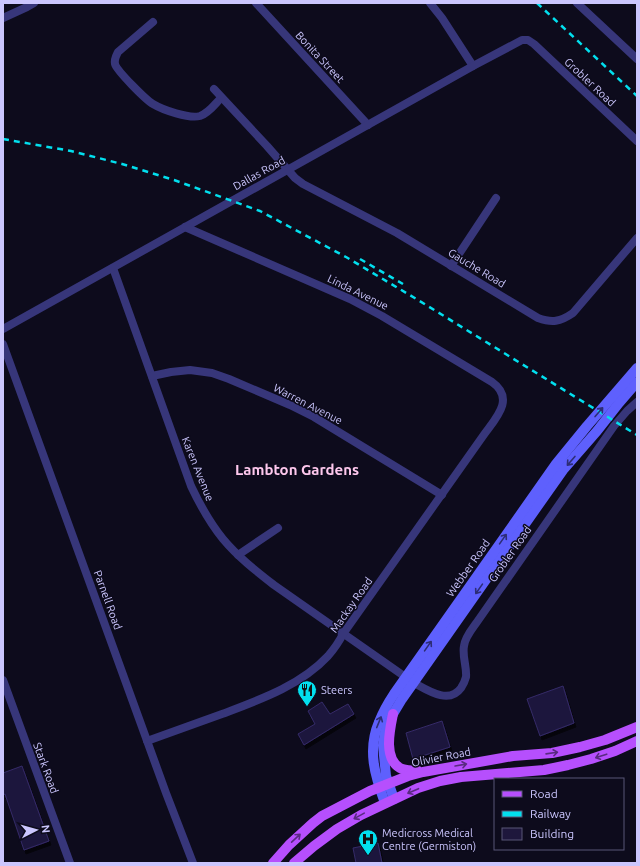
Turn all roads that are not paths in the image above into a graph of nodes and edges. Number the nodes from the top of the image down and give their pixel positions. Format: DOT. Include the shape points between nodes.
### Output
graph roads {
  1 [pos="256,3"];
  2 [pos="430,3"];
  3 [pos="577,3"];
  4 [pos="28,4"];
  5 [pos="3,18"];
  6 [pos="153,22"];
  7 [pos="528,40"];
  8 [pos="637,59"];
  9 [pos="472,66"];
  10 [pos="214,89"];
  11 [pos="221,98"];
  12 [pos="368,125"];
  13 [pos="637,141"];
  14 [pos="288,170"];
  15 [pos="496,198"];
  16 [pos="185,227"];
  17 [pos="637,238"];
  18 [pos="451,266"];
  19 [pos="112,268"];
  20 [pos="3,329"];
  21 [pos="3,344"];
  22 [pos="637,368"];
  23 [pos="152,376"];
  24 [pos="637,382"];
  25 [pos="504,400"];
  26 [pos="616,400"];
  27 [pos="637,402"];
  28 [pos="442,495"];
  29 [pos="278,528"];
  30 [pos="238,555"];
  31 [pos="344,634"];
  32 [pos="3,680"];
  33 [pos="410,680"];
  34 [pos="393,714"];
  35 [pos="637,727"];
  36 [pos="147,741"];
  37 [pos="637,741"];
  38 [pos="423,772"];
  39 [pos="384,785"];
  40 [pos="390,801"];
  41 [pos="70,863"];
  42 [pos="193,863"];
  43 [pos="273,863"];
  44 [pos="294,863"];
  1 -- 12 [label="street, Bonita Street"];
  2 -- 9 [label="street"];
  3 -- 8 [label="street"];
  4 -- 5 [label="street"];
  6 -- 11 [label="street" via="118,52 115,63 147,101 178,114 194,117 204,114"];
  7 -- 9 [label="street, Dallas Road" via="520,41"];
  7 -- 13 [label="street, Grobler Road"];
  9 -- 12 [label="street, Dallas Road"];
  10 -- 11 [label="street, Gauche Road"];
  11 -- 14 [label="street, Gauche Road"];
  12 -- 14 [label="street, Dallas Road"];
  14 -- 16 [label="street, Dallas Road"];
  14 -- 18 [label="street, Gauche Road" via="303,184 355,210"];
  15 -- 18 [label="street"];
  16 -- 19 [label="street, Dallas Road"];
  16 -- 25 [label="street, Linda Avenue" via="325,288 382,316 492,382 502,391"];
  17 -- 18 [label="street, Gauche Road" via="576,310 557,321 538,318"];
  19 -- 20 [label="street, Dallas Road"];
  19 -- 23 [label="street, Karen Avenue"];
  21 -- 36 [label="street, Parnell Road"];
  22 -- 26 [label="main road, Webber Road"];
  23 -- 28 [label="street, Warren Avenue" via="190,370 212,373 229,379 314,417"];
  23 -- 30 [label="street, Karen Avenue" via="197,498 212,524"];
  24 -- 26 [label="main road, Webber Road"];
  25 -- 28 [label="street, Mackay Road" via="500,412"];
  26 -- 33 [label="main road, Webber Road, one-way" via="597,431 563,470"];
  33 -- 26 [label="main road, Webber Road, one-way" via="556,464 587,426"];
  27 -- 33 [label="street, Grobler Road" via="614,426 468,636 464,647 466,677 459,691 443,696"];
  28 -- 31 [label="street, Mackay Road"];
  29 -- 30 [label="street"];
  30 -- 31 [label="street, Karen Avenue" via="274,585"];
  31 -- 33 [label="street, Karen Avenue"];
  31 -- 36 [label="street, Mackay Road" via="323,661 283,689"];
  32 -- 41 [label="street, Stark Road"];
  33 -- 34 [label="main road, Webber Road"];
  39 -- 33 [label="main road, Webber Road, one-way" via="376,778 373,746 375,732 394,694"];
  34 -- 38 [label="main road" via="389,741 392,757 402,769"];
  34 -- 39 [label="main road, Webber Road" via="383,745 386,776"];
  38 -- 35 [label="main road, Olivier Road, one-way" via="514,756 559,752 605,740"];
  36 -- 42 [label="street, Parnell Road"];
  37 -- 40 [label="main road, one-way" via="591,759 544,770 461,777 433,783"];
  38 -- 39 [label="main road, Olivier Road"];
  39 -- 40 [label="main road, Webber Road"];
  43 -- 39 [label="main road, Olivier Road, one-way" via="322,816"];
  40 -- 44 [label="main road, one-way" via="337,829"];
}
